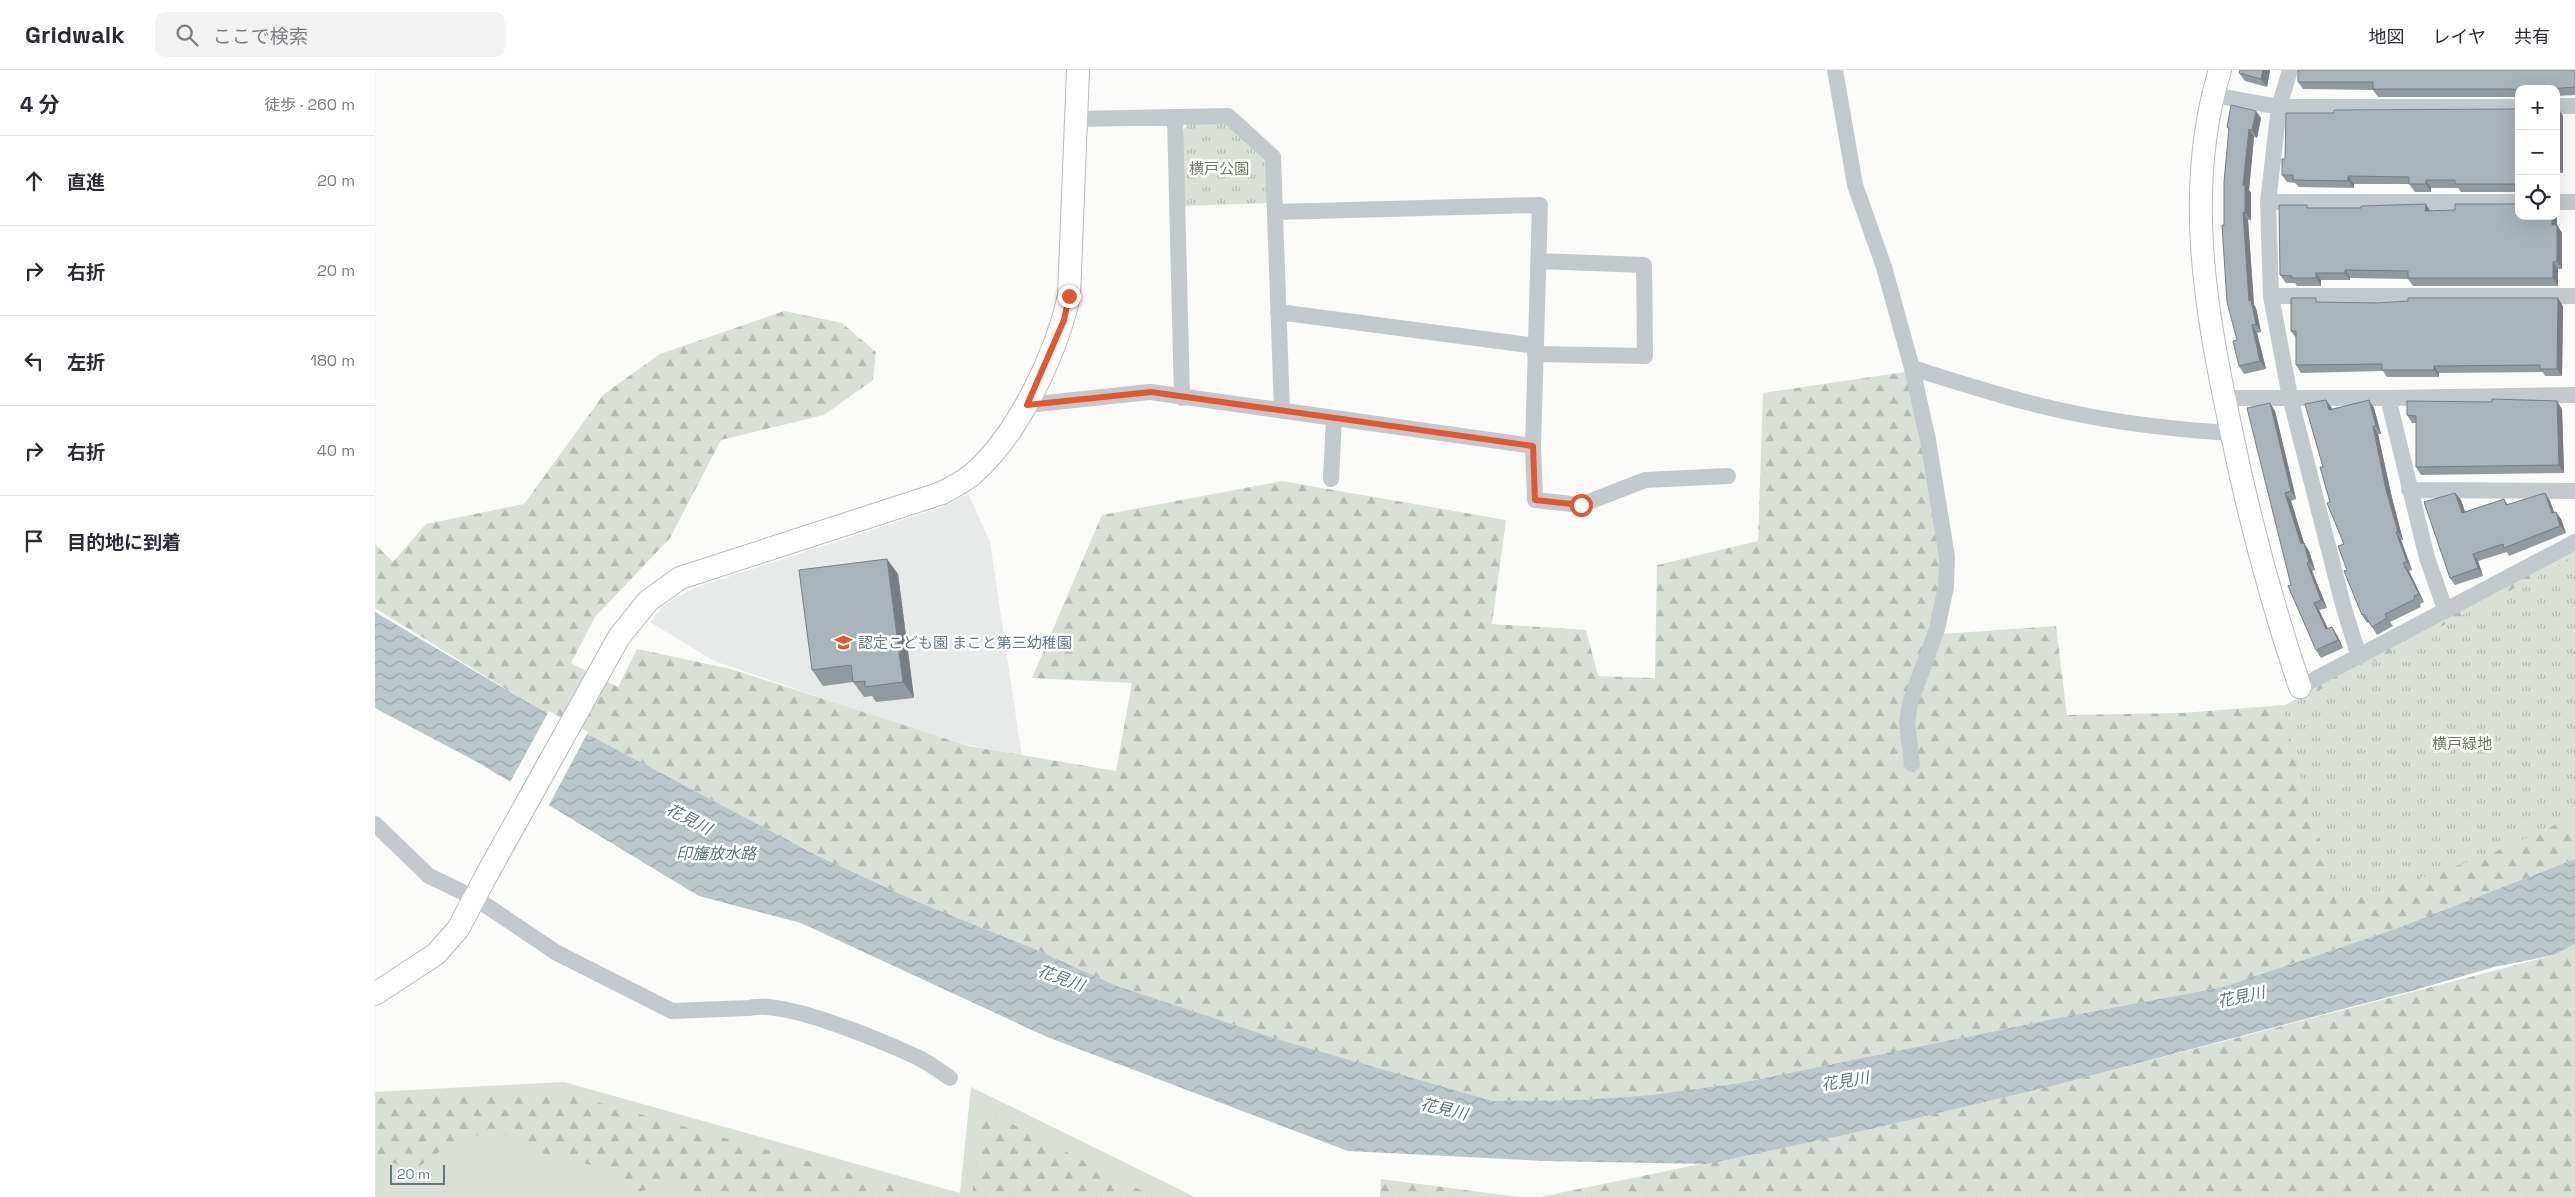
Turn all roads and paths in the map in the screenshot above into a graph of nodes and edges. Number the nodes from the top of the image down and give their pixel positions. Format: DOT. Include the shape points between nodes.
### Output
graph roads {
  1 [pos="1078,70"];
  2 [pos="1835,70"];
  3 [pos="2220,70"];
  4 [pos="2290,70"];
  5 [pos="2213,95"];
  6 [pos="2515,106"];
  7 [pos="2560,106"];
  8 [pos="2575,106"];
  9 [pos="2279,107"];
  10 [pos="1175,117"];
  11 [pos="1076,120"];
  12 [pos="2268,202"];
  13 [pos="2515,202"];
  14 [pos="2560,202"];
  15 [pos="2575,202"];
  16 [pos="1275,212"];
  17 [pos="1539,260"];
  18 [pos="2271,296"];
  19 [pos="2575,296"];
  20 [pos="1278,312"];
  21 [pos="1535,350"];
  22 [pos="1912,368"];
  23 [pos="2575,394"];
  24 [pos="2290,397"];
  25 [pos="1182,398"];
  26 [pos="2224,398"];
  27 [pos="2388,398"];
  28 [pos="1027,405"];
  29 [pos="1282,411"];
  30 [pos="1334,418"];
  31 [pos="2231,433"];
  32 [pos="1533,446"];
  33 [pos="1728,476"];
  34 [pos="1331,479"];
  35 [pos="2409,490"];
  36 [pos="2575,491"];
  37 [pos="2575,542"];
  38 [pos="2445,609"];
  39 [pos="2359,657"];
  40 [pos="2300,688"];
  41 [pos="1912,764"];
  42 [pos="379,832"];
  43 [pos="475,898"];
  44 [pos="375,994"];
  45 [pos="950,1078"];
  1 -- 11 [label="street"];
  2 -- 22 [label="street" via="1855,185 1885,267"];
  3 -- 5 [label="street"];
  4 -- 9 [label="street"];
  5 -- 9 [label="street"];
  5 -- 26 [label="street" via="2202,176 2201,250 2210,330"];
  6 -- 9 [label="street"];
  7 -- 8 [label="street"];
  9 -- 12 [label="street"];
  10 -- 11 [label="street"];
  10 -- 16 [label="street" via="1228,116 1273,157"];
  10 -- 25 [label="street"];
  11 -- 28 [label="street" via="1069,296 1064,320"];
  12 -- 13 [label="street"];
  12 -- 18 [label="street"];
  14 -- 15 [label="street"];
  16 -- 17 [label="street" via="1540,205"];
  16 -- 20 [label="street"];
  17 -- 21 [label="street"];
  17 -- 21 [label="street" via="1644,265 1645,356"];
  18 -- 19 [label="street"];
  18 -- 24 [label="street"];
  20 -- 21 [label="street"];
  20 -- 29 [label="street"];
  21 -- 32 [label="street"];
  22 -- 31 [label="street" via="2018,400 2087,416 2183,430"];
  22 -- 41 [label="street" via="1928,440 1947,557 1946,587 1937,629 1910,703 1907,723"];
  23 -- 27 [label="street"];
  24 -- 26 [label="street"];
  24 -- 27 [label="street"];
  24 -- 39 [label="street"];
  25 -- 28 [label="street" via="1151,392"];
  25 -- 29 [label="street"];
  26 -- 31 [label="street"];
  27 -- 35 [label="street"];
  28 -- 43 [label="street" via="1001,446 973,475 941,493 680,578 648,601 619,637"];
  29 -- 30 [label="street"];
  30 -- 32 [label="street"];
  30 -- 34 [label="street"];
  31 -- 40 [label="street" via="2273,609"];
  32 -- 33 [label="street" via="1535,500 1581,505 1645,480"];
  35 -- 36 [label="street"];
  35 -- 38 [label="street"];
  37 -- 38 [label="street"];
  38 -- 39 [label="street"];
  39 -- 40 [label="street"];
  42 -- 43 [label="street" via="429,876"];
  43 -- 44 [label="street" via="459,930 436,954"];
  43 -- 45 [label="street" via="557,954 672,1010 761,1005 832,1022 919,1058"];
}
